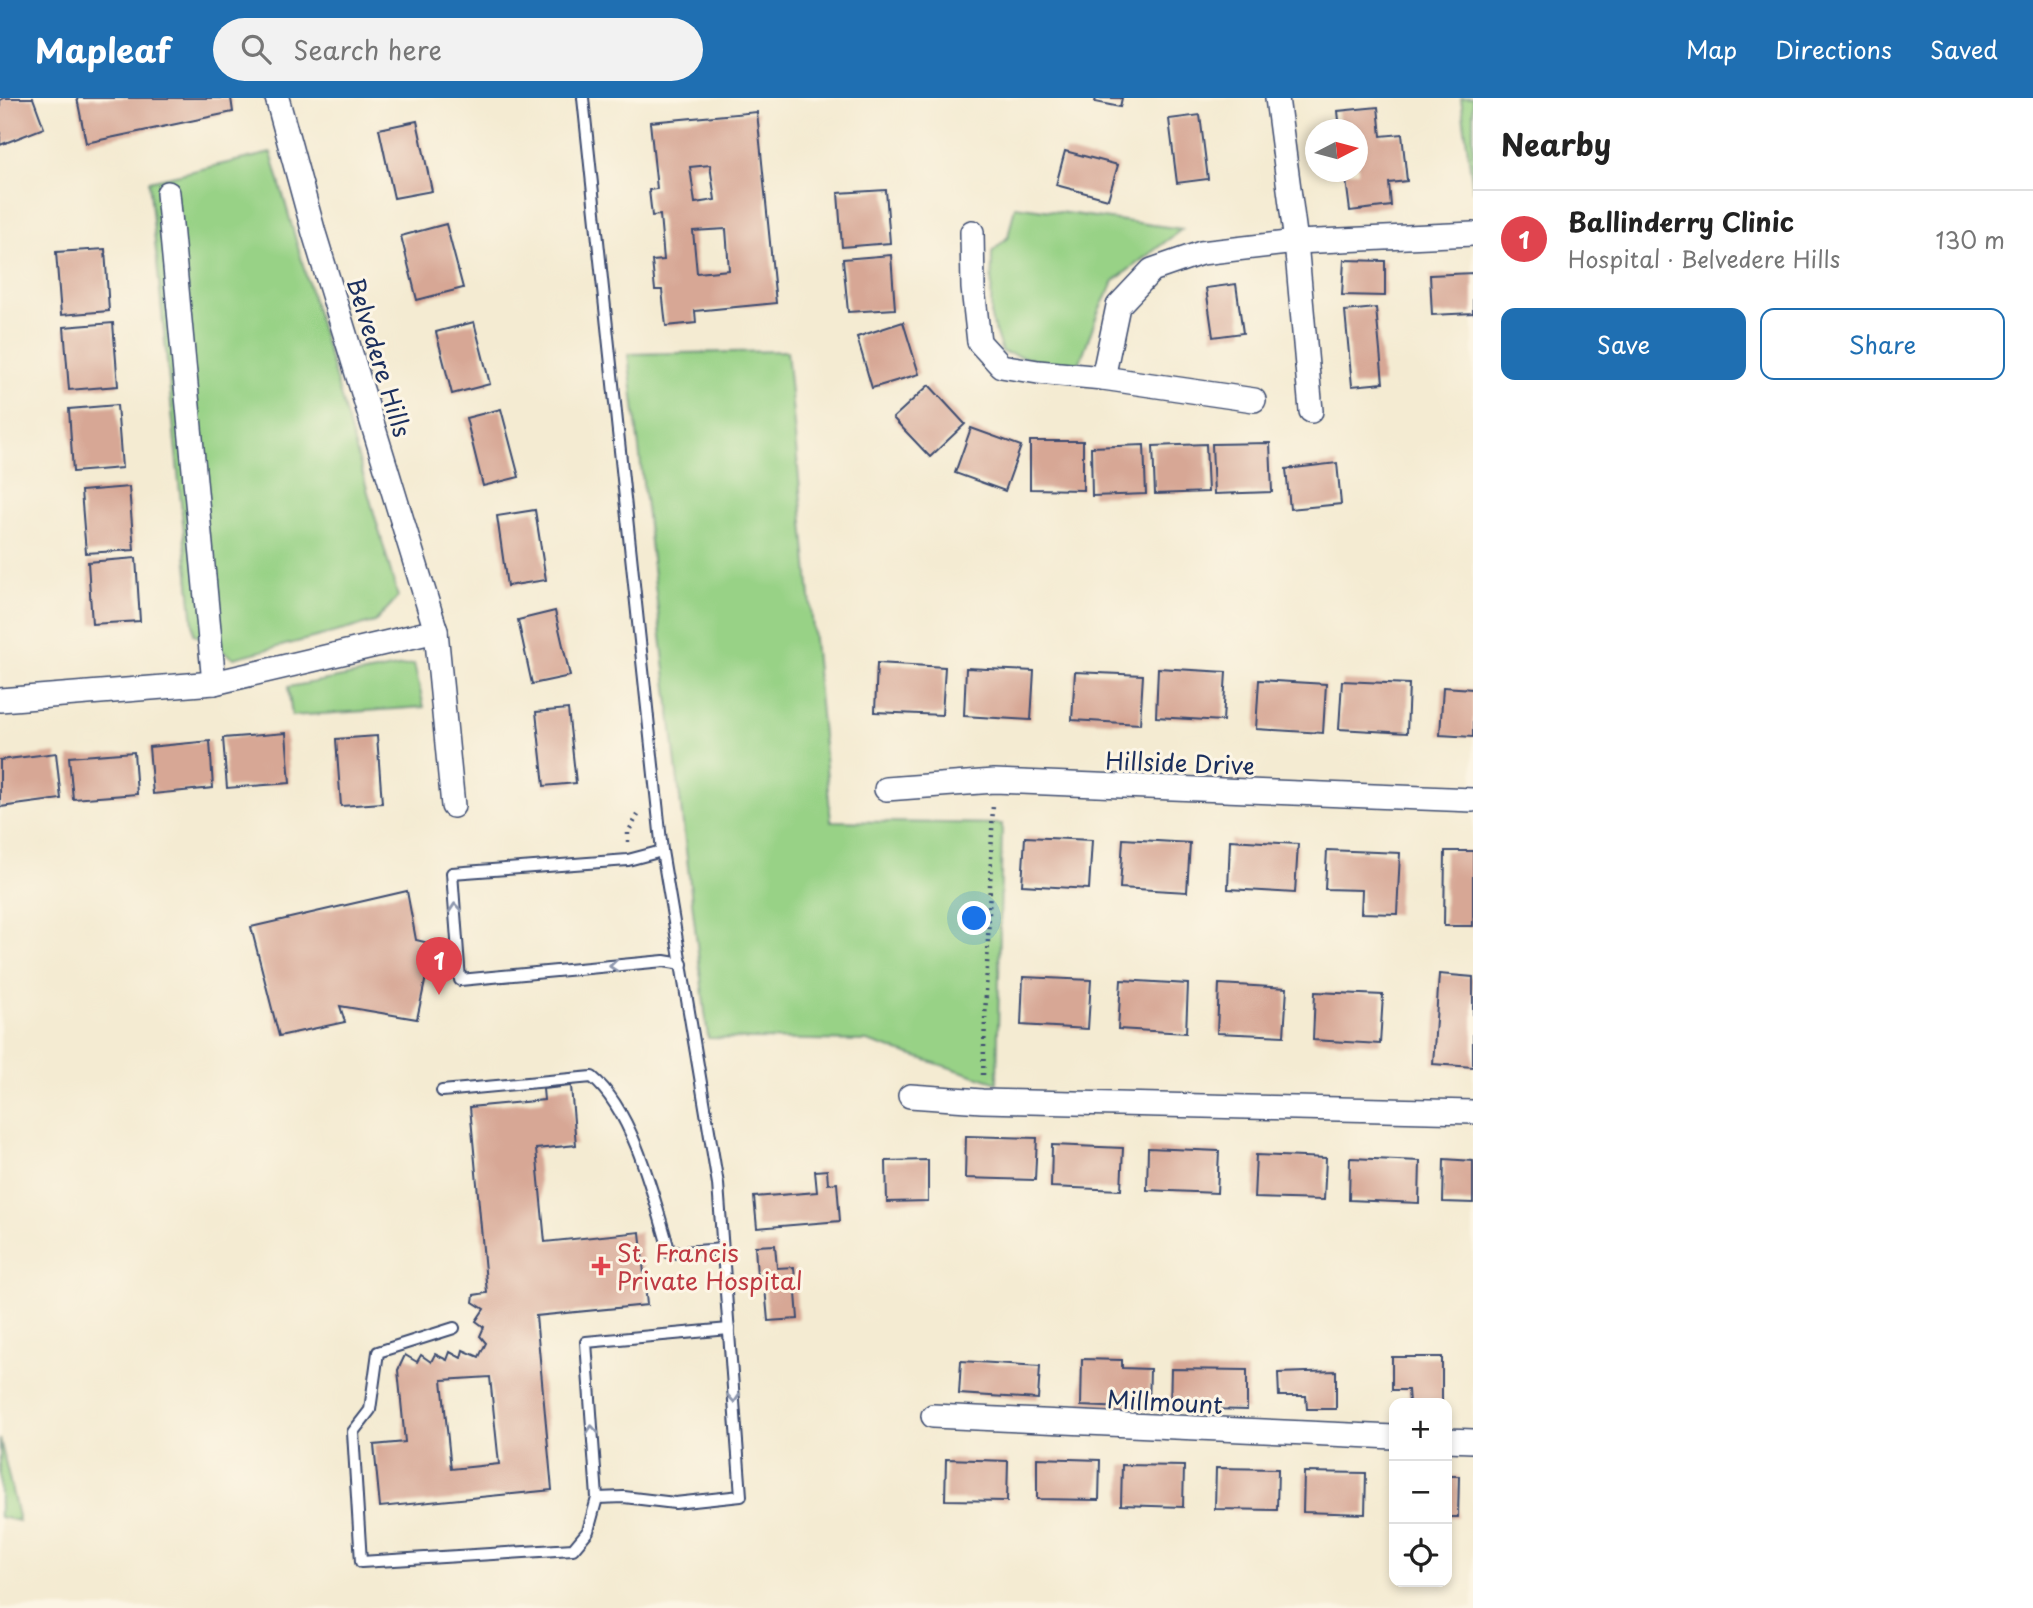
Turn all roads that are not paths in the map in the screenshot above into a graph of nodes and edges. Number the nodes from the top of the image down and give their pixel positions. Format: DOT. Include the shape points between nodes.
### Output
graph roads {
  1 [pos="276,98"];
  2 [pos="583,98"];
  3 [pos="1277,98"];
  4 [pos="168,193"];
  5 [pos="972,232"];
  6 [pos="1473,234"];
  7 [pos="1296,242"];
  8 [pos="1102,377"];
  9 [pos="1254,400"];
  10 [pos="1311,411"];
  11 [pos="436,631"];
  12 [pos="215,683"];
  13 [pos="0,700"];
  14 [pos="886,789"];
  15 [pos="1473,800"];
  16 [pos="453,806"];
  17 [pos="662,851"];
  18 [pos="682,964"];
  19 [pos="442,1091"];
  20 [pos="910,1096"];
  21 [pos="1473,1112"];
  22 [pos="723,1249"];
  23 [pos="454,1328"];
  24 [pos="729,1329"];
  25 [pos="933,1416"];
  26 [pos="1389,1437"];
  27 [pos="1452,1440"];
  28 [pos="1473,1441"];
  29 [pos="597,1498"];
  1 -- 11 [label="street, Belvedere Hills"];
  2 -- 17 [label="lane"];
  3 -- 7 [label="street"];
  4 -- 12 [label="street"];
  5 -- 8 [label="street" via="979,342 1001,366"];
  6 -- 7 [label="street"];
  7 -- 8 [label="street" via="1201,253 1152,270 1118,306"];
  7 -- 10 [label="street"];
  8 -- 9 [label="street"];
  11 -- 12 [label="street"];
  11 -- 16 [label="street, Belvedere Hills"];
  12 -- 13 [label="street"];
  14 -- 15 [label="street, Hillside Drive" via="994,781"];
  17 -- 18 [label="lane"];
  18 -- 17 [label="lane, one-way" via="664,961 460,980 452,873 628,860"];
  18 -- 22 [label="lane" via="718,1184"];
  19 -- 22 [label="lane" via="592,1077 625,1120 670,1253"];
  20 -- 21 [label="street"];
  22 -- 24 [label="lane"];
  23 -- 29 [label="lane" via="378,1352 370,1410 353,1432 361,1562 573,1549 588,1531"];
  29 -- 24 [label="lane, one-way" via="586,1342"];
  24 -- 29 [label="lane, one-way" via="741,1496 676,1503"];
  25 -- 26 [label="street, Millmount"];
  27 -- 28 [label="street"];
}
